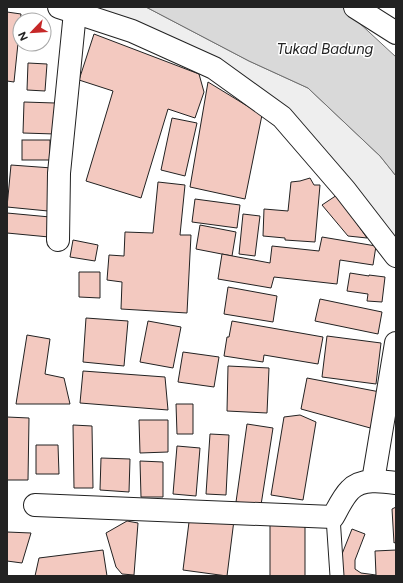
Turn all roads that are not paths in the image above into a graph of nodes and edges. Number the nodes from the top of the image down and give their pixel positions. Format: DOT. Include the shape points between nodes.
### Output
graph roads {
  1 [pos="355,7"];
  2 [pos="67,9"];
  3 [pos="396,33"];
  4 [pos="58,240"];
  5 [pos="396,256"];
  6 [pos="396,343"];
  7 [pos="373,481"];
  8 [pos="396,483"];
  9 [pos="35,505"];
  10 [pos="333,517"];
  11 [pos="337,576"];
  1 -- 3 [label="street"];
  2 -- 4 [label="street"];
  2 -- 5 [label="street" via="132,31 214,68 282,118 345,190"];
  6 -- 7 [label="street"];
  7 -- 8 [label="street"];
  7 -- 10 [label="street" via="350,489"];
  9 -- 10 [label="street"];
  10 -- 11 [label="lane"];
}
